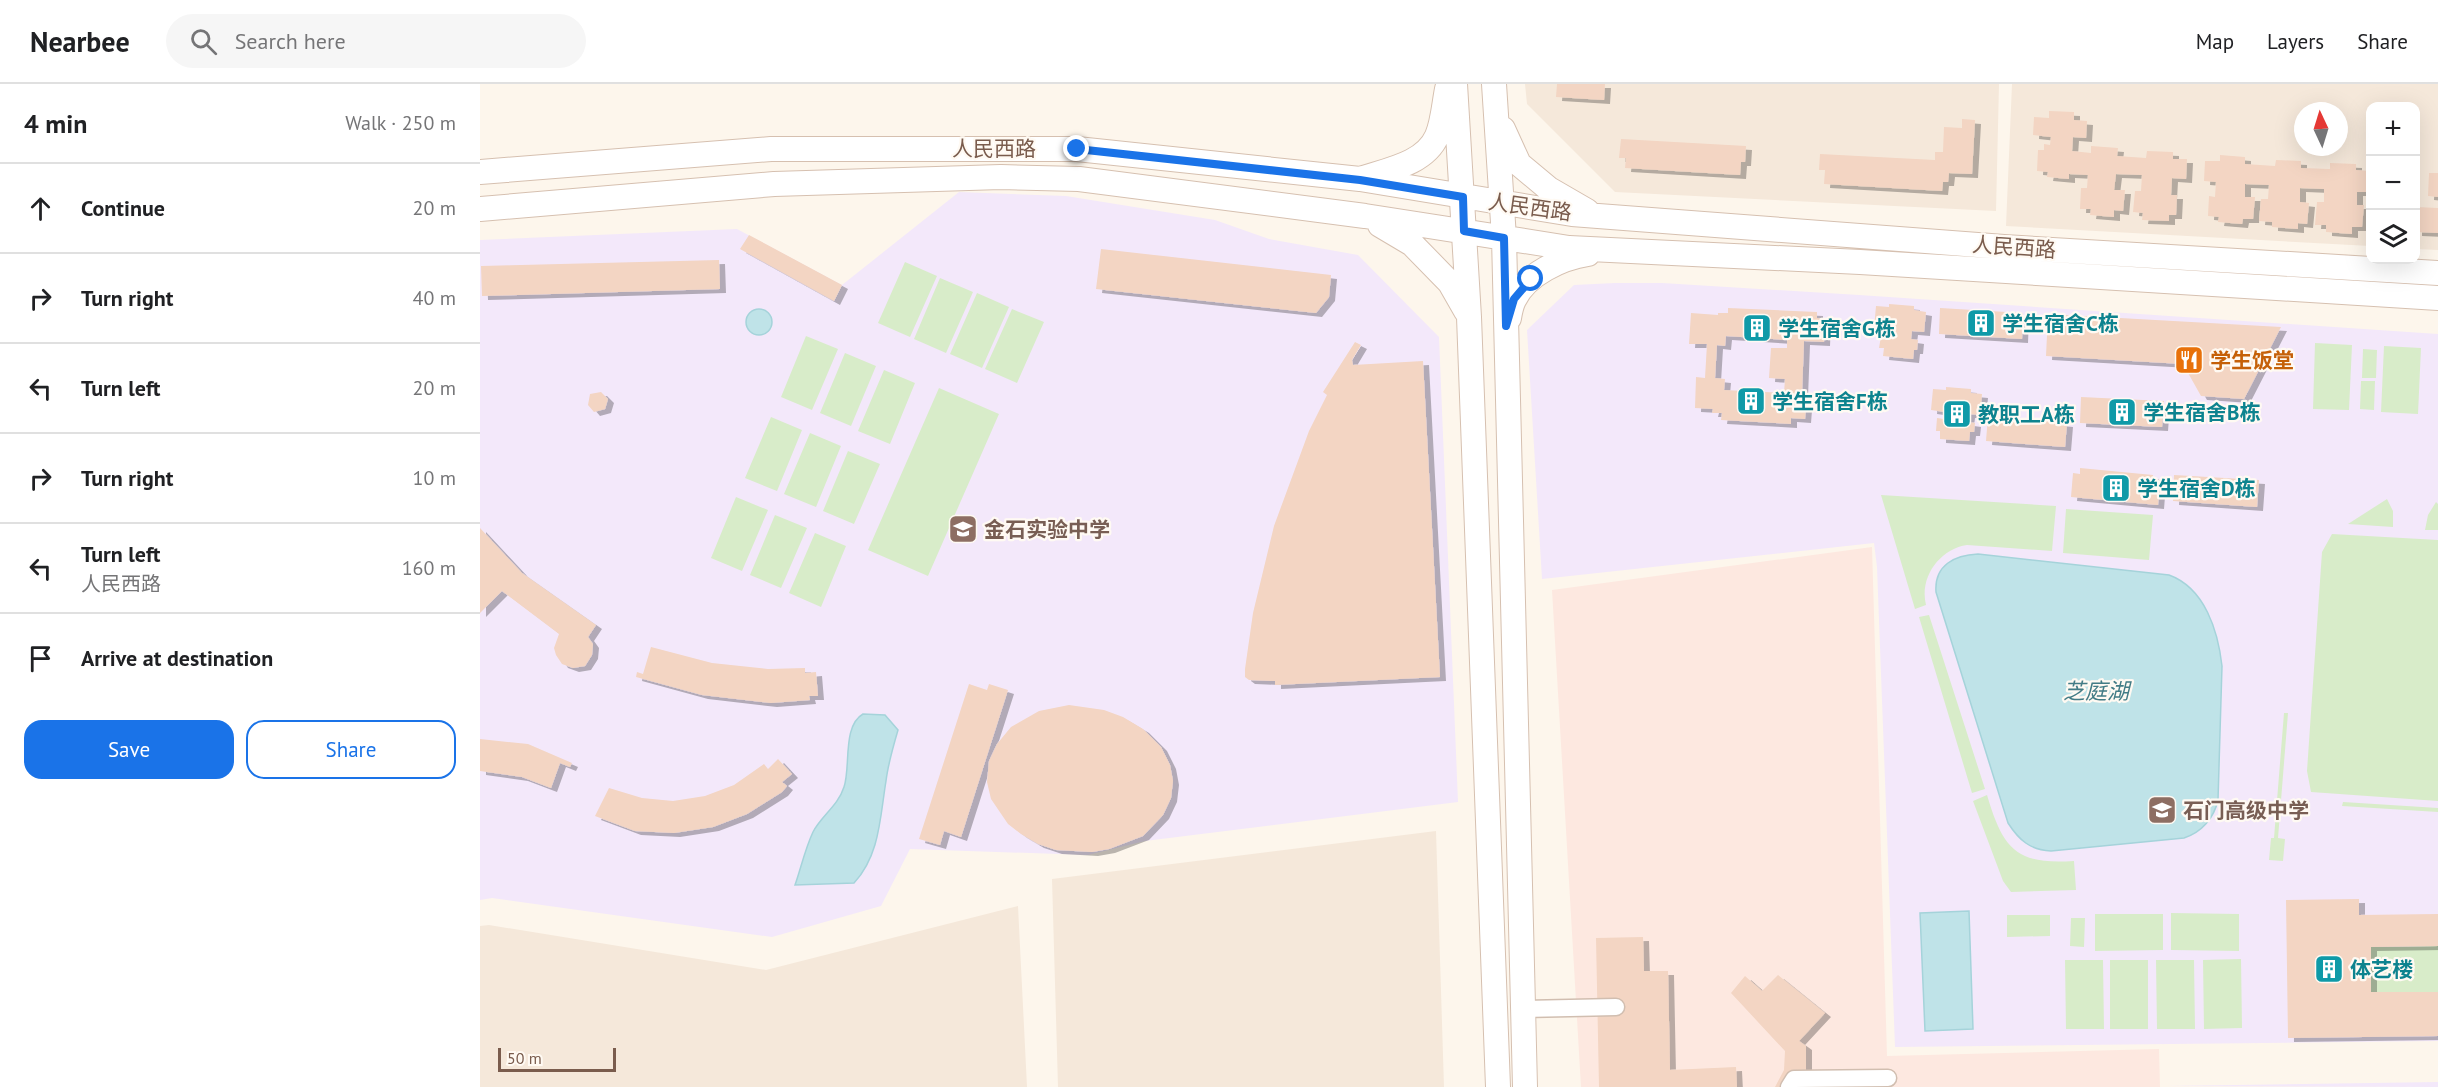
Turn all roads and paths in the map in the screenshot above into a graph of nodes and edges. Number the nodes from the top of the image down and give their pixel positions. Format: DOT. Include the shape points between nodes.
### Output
graph roads {
  1 [pos="1449,84"];
  2 [pos="1455,84"];
  3 [pos="1494,84"];
  4 [pos="1497,114"];
  5 [pos="480,172"];
  6 [pos="1360,180"];
  7 [pos="1463,197"];
  8 [pos="1503,203"];
  9 [pos="480,209"];
  10 [pos="1365,216"];
  11 [pos="1594,216"];
  12 [pos="1464,231"];
  13 [pos="1504,238"];
  14 [pos="1610,250"];
  15 [pos="2438,273"];
  16 [pos="2438,298"];
  17 [pos="1469,317"];
  18 [pos="1506,326"];
  19 [pos="1616,1007"];
  20 [pos="1523,1009"];
  21 [pos="1888,1078"];
  22 [pos="1498,1087"];
  23 [pos="1525,1087"];
  24 [pos="1789,1087"];
  1 -- 6 [label="street" via="1437,135 1429,150 1417,159"];
  2 -- 7 [label="street"];
  3 -- 4 [label="street"];
  4 -- 8 [label="street"];
  4 -- 11 [label="street" via="1519,164 1549,189"];
  5 -- 6 [label="street, 人民西路" via="771,149 994,147 1077,149"];
  6 -- 7 [label="street, 人民西路"];
  7 -- 8 [label="street, 人民西路"];
  7 -- 12 [label="street"];
  8 -- 11 [label="street, 人民西路"];
  8 -- 13 [label="street"];
  9 -- 10 [label="street" via="774,184 1001,177 1080,179"];
  10 -- 12 [label="street"];
  10 -- 17 [label="street" via="1412,244 1450,283"];
  11 -- 15 [label="street, 人民西路" via="2004,247"];
  12 -- 13 [label="street"];
  12 -- 17 [label="street"];
  13 -- 14 [label="street"];
  13 -- 18 [label="street"];
  14 -- 16 [label="street"];
  14 -- 18 [label="street" via="1580,255 1538,274 1514,299"];
  17 -- 22 [label="street"];
  18 -- 20 [label="street"];
  19 -- 20 [label="street"];
  20 -- 23 [label="street"];
  21 -- 24 [label="street" via="1794,1080"];
}
